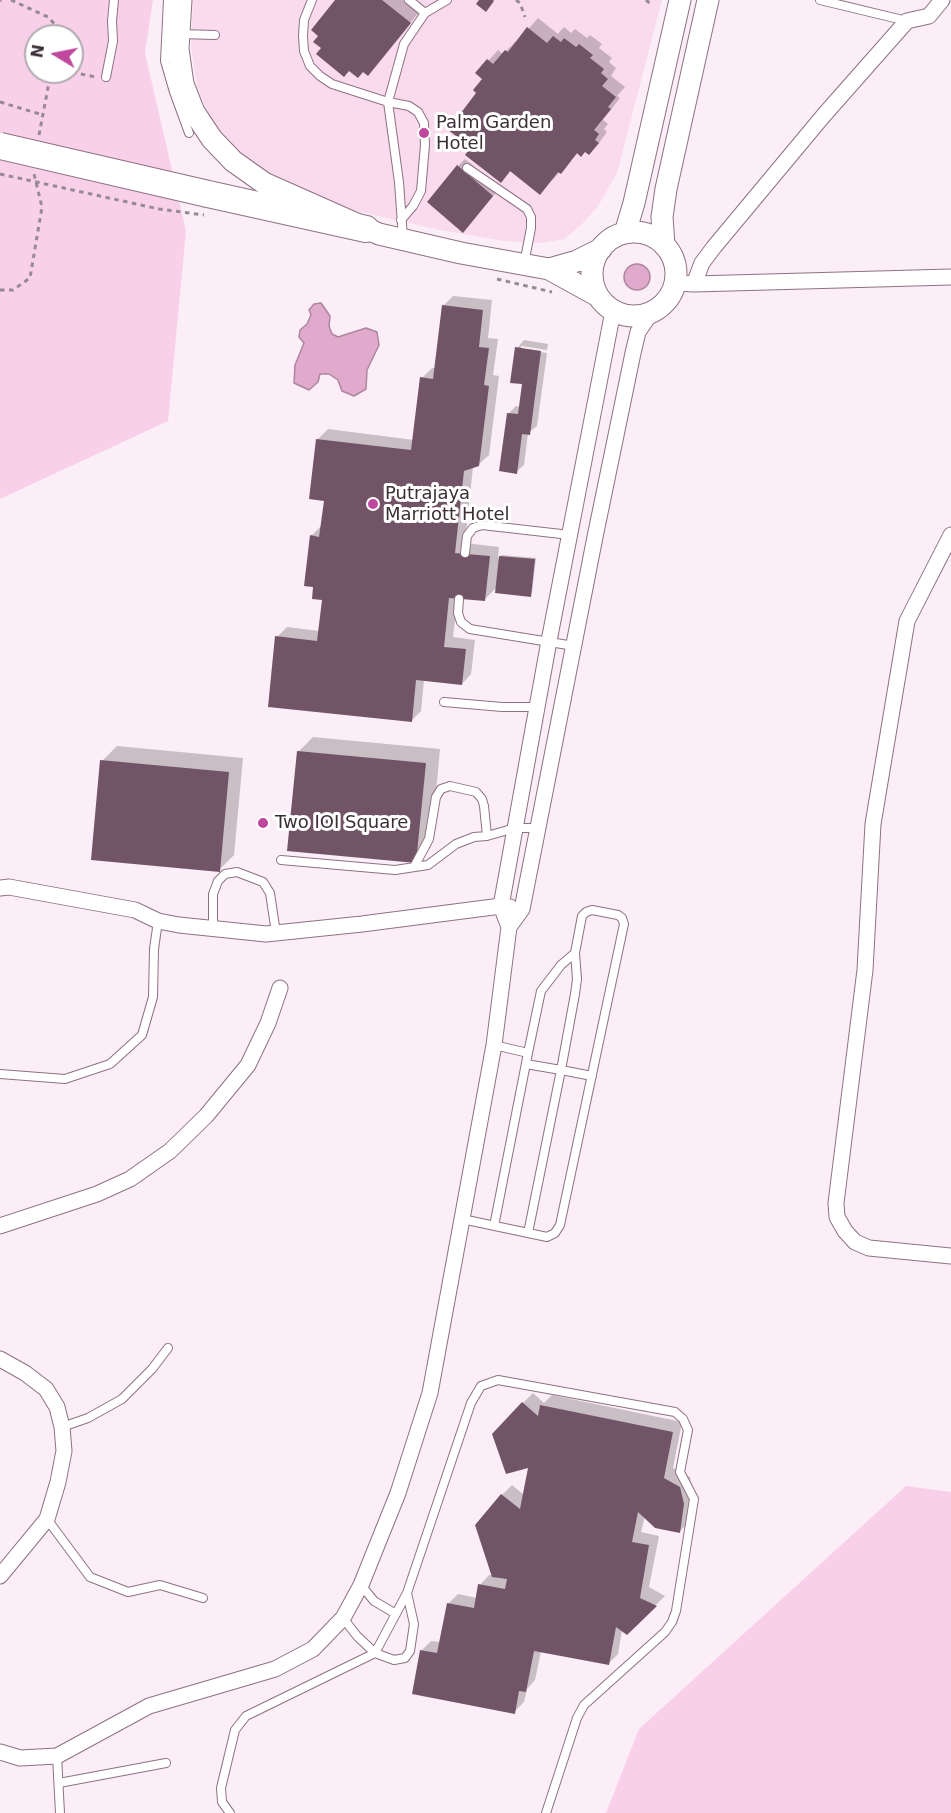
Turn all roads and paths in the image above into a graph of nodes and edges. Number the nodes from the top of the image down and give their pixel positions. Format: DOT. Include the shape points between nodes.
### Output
graph roads {
  1 [pos="11,0"];
  2 [pos="114,0"];
  3 [pos="168,0"];
  4 [pos="181,0"];
  5 [pos="312,0"];
  6 [pos="409,0"];
  7 [pos="447,0"];
  8 [pos="516,0"];
  9 [pos="646,0"];
  10 [pos="680,0"];
  11 [pos="708,0"];
  12 [pos="820,0"];
  13 [pos="942,0"];
  14 [pos="522,2"];
  15 [pos="652,5"];
  16 [pos="425,13"];
  17 [pos="525,17"];
  18 [pos="907,21"];
  19 [pos="54,24"];
  20 [pos="178,33"];
  21 [pos="214,34"];
  22 [pos="84,75"];
  23 [pos="106,77"];
  24 [pos="49,84"];
  25 [pos="0,102"];
  26 [pos="388,102"];
  27 [pos="43,115"];
  28 [pos="189,133"];
  29 [pos="39,137"];
  30 [pos="0,146"];
  31 [pos="467,168"];
  32 [pos="33,171"];
  33 [pos="366,229"];
  34 [pos="402,230"];
  35 [pos="625,233"];
  36 [pos="664,245"];
  37 [pos="601,249"];
  38 [pos="524,265"];
  39 [pos="549,269"];
  40 [pos="951,276"];
  41 [pos="684,284"];
  42 [pos="0,290"];
  43 [pos="598,296"];
  44 [pos="613,311"];
  45 [pos="651,313"];
  46 [pos="570,535"];
  47 [pos="951,535"];
  48 [pos="465,554"];
  49 [pos="459,599"];
  50 [pos="549,641"];
  51 [pos="574,646"];
  52 [pos="444,702"];
  53 [pos="537,707"];
  54 [pos="515,828"];
  55 [pos="538,828"];
  56 [pos="487,836"];
  57 [pos="281,860"];
  58 [pos="414,867"];
  59 [pos="0,888"];
  60 [pos="501,906"];
  61 [pos="522,909"];
  62 [pos="158,921"];
  63 [pos="509,927"];
  64 [pos="213,929"];
  65 [pos="276,933"];
  66 [pos="575,953"];
  67 [pos="280,988"];
  68 [pos="494,1045"];
  69 [pos="528,1053"];
  70 [pos="526,1064"];
  71 [pos="561,1070"];
  72 [pos="0,1074"];
  73 [pos="592,1076"];
  74 [pos="462,1219"];
  75 [pos="0,1226"];
  76 [pos="494,1226"];
  77 [pos="528,1233"];
  78 [pos="951,1256"];
  79 [pos="168,1348"];
  80 [pos="0,1359"];
  81 [pos="62,1427"];
  82 [pos="47,1519"];
  83 [pos="0,1576"];
  84 [pos="361,1585"];
  85 [pos="408,1593"];
  86 [pos="203,1598"];
  87 [pos="396,1614"];
  88 [pos="343,1618"];
  89 [pos="375,1653"];
  90 [pos="0,1752"];
  91 [pos="57,1756"];
  92 [pos="166,1763"];
  93 [pos="58,1783"];
  94 [pos="60,1813"];
  95 [pos="230,1813"];
  96 [pos="546,1813"];
  1 -- 19 [label="path"];
  2 -- 23 [label="lane" via="113,41"];
  3 -- 28 [label="lane" via="165,61"];
  4 -- 20 [label="street"];
  5 -- 26 [label="lane" via="303,36 310,66 332,84"];
  6 -- 16 [label="lane"];
  7 -- 16 [label="lane"];
  8 -- 14 [label="path"];
  9 -- 15 [label="path"];
  10 -- 35 [label="street"];
  11 -- 36 [label="street" via="666,189"];
  12 -- 18 [label="lane"];
  13 -- 18 [label="street" via="929,16"];
  14 -- 17 [label="path"];
  16 -- 26 [label="lane" via="405,45"];
  18 -- 41 [label="street"];
  20 -- 21 [label="lane"];
  20 -- 33 [label="street" via="183,84 194,112 212,139 264,183"];
  22 -- 23 [label="path"];
  24 -- 27 [label="path"];
  25 -- 27 [label="path"];
  26 -- 34 [label="lane"];
  26 -- 34 [label="lane" via="410,106 424,123 421,191"];
  27 -- 29 [label="path"];
  30 -- 33 [label="highway, bridge"];
  31 -- 38 [label="lane" via="527,209 531,228"];
  32 -- 42 [label="path" via="42,207 30,278 13,290"];
  33 -- 34 [label="street"];
  34 -- 38 [label="street"];
  35 -- 36 [label="street" via="646,234"];
  35 -- 37 [label="street"];
  36 -- 41 [label="street"];
  37 -- 39 [label="street"];
  37 -- 43 [label="street" via="592,278"];
  38 -- 39 [label="street"];
  39 -- 43 [label="street"];
  40 -- 41 [label="street"];
  41 -- 45 [label="street"];
  43 -- 44 [label="street"];
  44 -- 45 [label="street" via="638,316"];
  44 -- 46 [label="street"];
  45 -- 51 [label="street" via="633,352"];
  46 -- 48 [label="lane" via="482,525 467,536"];
  46 -- 50 [label="street"];
  47 -- 78 [label="street" via="907,621 873,824 865,970 836,1203 837,1217 855,1242 869,1248"];
  49 -- 50 [label="lane" via="461,622 470,629"];
  50 -- 51 [label="lane"];
  50 -- 53 [label="street"];
  51 -- 55 [label="street"];
  52 -- 53 [label="lane"];
  53 -- 54 [label="street"];
  54 -- 55 [label="lane"];
  54 -- 56 [label="lane"];
  54 -- 60 [label="street"];
  55 -- 61 [label="street"];
  56 -- 58 [label="lane" via="456,844 428,865"];
  56 -- 58 [label="lane" via="484,806 476,792 450,786 441,789 429,839"];
  57 -- 58 [label="lane" via="395,870"];
  59 -- 62 [label="street" via="135,910"];
  60 -- 61 [label="street"];
  60 -- 63 [label="street"];
  60 -- 65 [label="street"];
  61 -- 63 [label="street"];
  62 -- 64 [label="street"];
  62 -- 72 [label="lane" via="153,997 142,1035 110,1064 65,1079"];
  63 -- 68 [label="street"];
  64 -- 65 [label="street"];
  64 -- 65 [label="lane" via="213,894 218,881 225,874 237,872 263,882 270,893"];
  66 -- 69 [label="lane" via="541,991"];
  66 -- 71 [label="lane" via="577,979"];
  66 -- 73 [label="lane" via="586,912 601,911 622,918 624,924"];
  67 -- 75 [label="street" via="248,1065 206,1116 170,1151 130,1179 97,1194"];
  68 -- 69 [label="lane"];
  68 -- 74 [label="street"];
  69 -- 70 [label="lane"];
  70 -- 71 [label="lane"];
  70 -- 76 [label="lane"];
  71 -- 73 [label="lane"];
  71 -- 77 [label="lane"];
  73 -- 77 [label="lane" via="560,1225 547,1237"];
  74 -- 76 [label="lane"];
  74 -- 84 [label="street" via="430,1393 398,1493"];
  76 -- 77 [label="lane"];
  79 -- 81 [label="lane" via="122,1399"];
  80 -- 81 [label="street" via="46,1389 57,1407"];
  81 -- 82 [label="street" via="64,1451"];
  82 -- 83 [label="street"];
  82 -- 86 [label="lane" via="90,1577 128,1592 160,1585"];
  84 -- 87 [label="lane" via="374,1600"];
  84 -- 88 [label="street"];
  85 -- 87 [label="lane"];
  85 -- 89 [label="lane" via="414,1624 410,1651 405,1658 394,1660"];
  85 -- 96 [label="lane" via="471,1403 481,1386 498,1380 675,1412 684,1419 688,1430 680,1472 694,1499 676,1611 665,1632 584,1705"];
  87 -- 89 [label="lane"];
  88 -- 89 [label="lane"];
  88 -- 91 [label="street" via="313,1648 275,1669 149,1706"];
  89 -- 95 [label="lane" via="246,1716 235,1730 221,1788 222,1802"];
  90 -- 91 [label="street" via="20,1758"];
  91 -- 93 [label="lane"];
  92 -- 93 [label="lane"];
  93 -- 94 [label="lane"];
}
